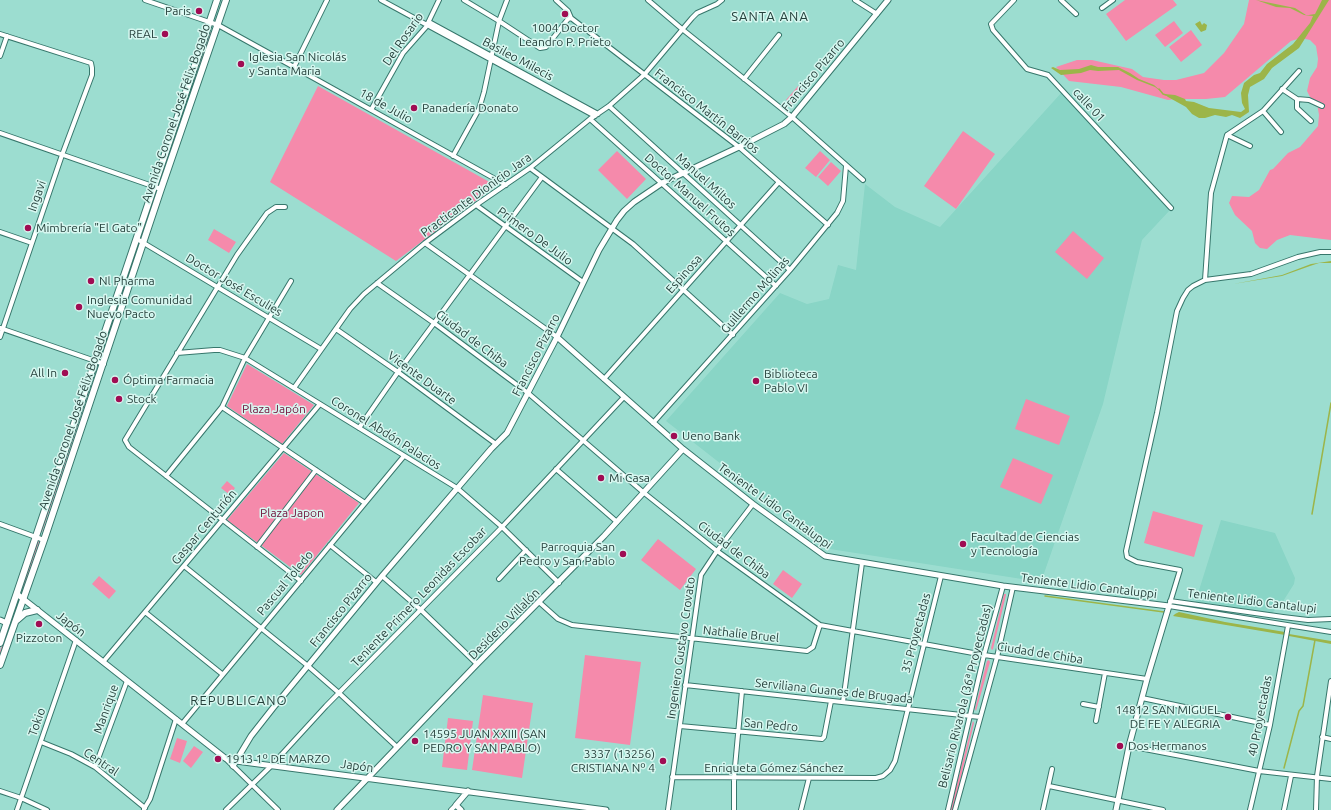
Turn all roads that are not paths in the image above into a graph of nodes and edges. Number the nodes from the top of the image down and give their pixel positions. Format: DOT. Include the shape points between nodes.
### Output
graph roads {
  1 [pos="145,0"];
  2 [pos="217,0"];
  3 [pos="226,0"];
  4 [pos="327,0"];
  5 [pos="381,0"];
  6 [pos="440,0"];
  7 [pos="464,0"];
  8 [pos="507,0"];
  9 [pos="556,0"];
  10 [pos="648,0"];
  11 [pos="722,0"];
  12 [pos="855,0"];
  13 [pos="888,0"];
  14 [pos="1014,0"];
  15 [pos="1061,0"];
  16 [pos="1113,0"];
  17 [pos="1102,8"];
  18 [pos="877,14"];
  19 [pos="1076,14"];
  20 [pos="571,18"];
  21 [pos="499,21"];
  22 [pos="210,22"];
  23 [pos="428,24"];
  24 [pos="218,25"];
  25 [pos="682,29"];
  26 [pos="0,34"];
  27 [pos="7,36"];
  28 [pos="779,36"];
  29 [pos="0,56"];
  30 [pos="492,58"];
  31 [pos="294,66"];
  32 [pos="1299,71"];
  33 [pos="644,75"];
  34 [pos="744,79"];
  35 [pos="1282,89"];
  36 [pos="1297,99"];
  37 [pos="610,106"];
  38 [pos="1322,106"];
  39 [pos="371,110"];
  40 [pos="1263,111"];
  41 [pos="594,116"];
  42 [pos="792,117"];
  43 [pos="1311,121"];
  44 [pos="176,124"];
  45 [pos="183,126"];
  46 [pos="1281,132"];
  47 [pos="0,133"];
  48 [pos="1227,135"];
  49 [pos="1250,146"];
  50 [pos="739,148"];
  51 [pos="62,155"];
  52 [pos="453,156"];
  53 [pos="846,166"];
  54 [pos="530,168"];
  55 [pos="684,174"];
  56 [pos="542,177"];
  57 [pos="863,180"];
  58 [pos="780,182"];
  59 [pos="662,183"];
  60 [pos="506,185"];
  61 [pos="158,188"];
  62 [pos="476,205"];
  63 [pos="285,207"];
  64 [pos="1171,208"];
  65 [pos="740,225"];
  66 [pos="828,225"];
  67 [pos="506,226"];
  68 [pos="612,228"];
  69 [pos="0,232"];
  70 [pos="137,239"];
  71 [pos="726,241"];
  72 [pos="32,243"];
  73 [pos="144,243"];
  74 [pos="425,243"];
  75 [pos="1331,252"];
  76 [pos="790,270"];
  77 [pos="470,274"];
  78 [pos="1204,280"];
  79 [pos="291,281"];
  80 [pos="583,282"];
  81 [pos="377,283"];
  82 [pos="776,286"];
  83 [pos="218,287"];
  84 [pos="683,291"];
  85 [pos="269,318"];
  86 [pos="434,323"];
  87 [pos="1,329"];
  88 [pos="336,330"];
  89 [pos="733,335"];
  90 [pos="0,337"];
  91 [pos="557,337"];
  92 [pos="321,349"];
  93 [pos="177,353"];
  94 [pos="245,358"];
  95 [pos="95,361"];
  96 [pos="104,364"];
  97 [pos="398,372"];
  98 [pos="604,379"];
  99 [pos="294,388"];
  100 [pos="528,393"];
  101 [pos="624,397"];
  102 [pos="320,404"];
  103 [pos="222,407"];
  104 [pos="653,423"];
  105 [pos="359,428"];
  106 [pos="584,440"];
  107 [pos="496,444"];
  108 [pos="283,448"];
  109 [pos="683,449"];
  110 [pos="404,456"];
  111 [pos="556,469"];
  112 [pos="316,470"];
  113 [pos="166,476"];
  114 [pos="457,488"];
  115 [pos="643,492"];
  116 [pos="366,503"];
  117 [pos="753,504"];
  118 [pos="222,520"];
  119 [pos="617,522"];
  120 [pos="0,524"];
  121 [pos="502,527"];
  122 [pos="35,536"];
  123 [pos="44,540"];
  124 [pos="330,545"];
  125 [pos="257,547"];
  126 [pos="526,550"];
  127 [pos="717,551"];
  128 [pos="862,563"];
  129 [pos="184,566"];
  130 [pos="382,576"];
  131 [pos="941,576"];
  132 [pos="499,578"];
  133 [pos="301,581"];
  134 [pos="376,582"];
  135 [pos="559,583"];
  136 [pos="1002,586"];
  137 [pos="1013,587"];
  138 [pos="17,594"];
  139 [pos="23,599"];
  140 [pos="540,602"];
  141 [pos="1170,603"];
  142 [pos="37,610"];
  143 [pos="421,610"];
  144 [pos="145,612"];
  145 [pos="1330,617"];
  146 [pos="0,620"];
  147 [pos="16,621"];
  148 [pos="7,623"];
  149 [pos="820,625"];
  150 [pos="1288,626"];
  151 [pos="261,628"];
  152 [pos="852,631"];
  153 [pos="1331,632"];
  154 [pos="692,638"];
  155 [pos="76,640"];
  156 [pos="0,643"];
  157 [pos="923,644"];
  158 [pos="984,655"];
  159 [pos="997,657"];
  160 [pos="103,662"];
  161 [pos="478,664"];
  162 [pos="0,665"];
  163 [pos="308,666"];
  164 [pos="1105,673"];
  165 [pos="222,674"];
  166 [pos="1147,679"];
  167 [pos="1331,680"];
  168 [pos="127,681"];
  169 [pos="686,685"];
  170 [pos="742,691"];
  171 [pos="339,693"];
  172 [pos="1142,698"];
  173 [pos="831,701"];
  174 [pos="843,702"];
  175 [pos="1083,704"];
  176 [pos="1099,706"];
  177 [pos="907,709"];
  178 [pos="971,715"];
  179 [pos="980,717"];
  180 [pos="176,719"];
  181 [pos="1096,721"];
  182 [pos="182,724"];
  183 [pos="1270,725"];
  184 [pos="680,726"];
  185 [pos="737,732"];
  186 [pos="1322,738"];
  187 [pos="1331,739"];
  188 [pos="40,742"];
  189 [pos="1129,746"];
  190 [pos="397,747"];
  191 [pos="235,764"];
  192 [pos="272,765"];
  193 [pos="95,767"];
  194 [pos="1052,769"];
  195 [pos="1259,772"];
  196 [pos="1292,776"];
  197 [pos="1317,776"];
  198 [pos="672,777"];
  199 [pos="368,778"];
  200 [pos="734,778"];
  201 [pos="810,778"];
  202 [pos="876,778"];
  203 [pos="1331,779"];
  204 [pos="252,784"];
  205 [pos="1049,786"];
  206 [pos="0,791"];
  207 [pos="468,791"];
  208 [pos="21,798"];
  209 [pos="1118,800"];
  210 [pos="456,805"];
  211 [pos="568,805"];
  212 [pos="144,809"];
  213 [pos="597,809"];
  214 [pos="17,810"];
  215 [pos="47,810"];
  216 [pos="226,810"];
  217 [pos="278,810"];
  218 [pos="337,810"];
  219 [pos="451,810"];
  220 [pos="461,810"];
  221 [pos="563,810"];
  222 [pos="606,810"];
  223 [pos="668,810"];
  224 [pos="734,810"];
  225 [pos="801,810"];
  226 [pos="948,810"];
  227 [pos="955,810"];
  228 [pos="1043,810"];
  229 [pos="1116,810"];
  230 [pos="1163,810"];
  231 [pos="1250,810"];
  232 [pos="1284,810"];
  233 [pos="1316,810"];
  1 -- 22 [label="street, 18 de Julio"];
  2 -- 22 [label="main road, Avenida Coronel José Félix Bogado"];
  3 -- 24 [label="main road, Avenida Coronel José Félix Bogado"];
  4 -- 31 [label="street"];
  5 -- 23 [label="street, Basileo Milecis"];
  6 -- 23 [label="street, Del Rosario"];
  7 -- 21 [label="street"];
  8 -- 21 [label="street"];
  9 -- 20 [label="street, Francisco Martín Barrios" via="568,11"];
  10 -- 25 [label="street"];
  11 -- 25 [label="street, Practicante Dionicio Jara" via="697,13"];
  12 -- 18 [label="street"];
  13 -- 18 [label="street, Francisco Pizarro"];
  14 -- 64 [label="street, calle 01" via="991,24 993,30 1026,69 1048,75"];
  15 -- 19 [label="street"];
  16 -- 17 [label="street"];
  18 -- 42 [label="street, Francisco Pizarro"];
  20 -- 21 [label="street" via="546,46 540,48"];
  20 -- 33 [label="street, Francisco Martín Barrios"];
  21 -- 30 [label="street"];
  22 -- 24 [label="street, 18 de Julio"];
  22 -- 44 [label="main road, Avenida Coronel José Félix Bogado"];
  23 -- 30 [label="street, Basileo Milecis"];
  23 -- 39 [label="street, Del Rosario" via="403,53"];
  24 -- 31 [label="street, 18 de Julio"];
  24 -- 45 [label="main road, Avenida Coronel José Félix Bogado"];
  25 -- 33 [label="street, Practicante Dionicio Jara"];
  25 -- 34 [label="street"];
  26 -- 27 [label="street"];
  27 -- 29 [label="street"];
  27 -- 51 [label="street, Ingavi" via="91,63 92,75"];
  28 -- 34 [label="street"];
  30 -- 41 [label="street, Basileo Milecis"];
  30 -- 52 [label="street" via="479,108"];
  31 -- 39 [label="street, 18 de Julio"];
  32 -- 35 [label="street"];
  33 -- 37 [label="street, Practicante Dionicio Jara"];
  33 -- 50 [label="street, Francisco Martín Barrios"];
  34 -- 42 [label="street"];
  35 -- 36 [label="street"];
  35 -- 40 [label="street"];
  36 -- 38 [label="street" via="1309,100"];
  36 -- 43 [label="street" via="1297,108"];
  37 -- 41 [label="street, Practicante Dionicio Jara"];
  37 -- 55 [label="street, Manuel Miltos"];
  39 -- 52 [label="street, 18 de Julio"];
  40 -- 46 [label="street"];
  40 -- 48 [label="street"];
  41 -- 54 [label="street, Practicante Dionicio Jara"];
  41 -- 59 [label="street, Doctor Manuel Frutos"];
  42 -- 50 [label="street, Francisco Pizarro" via="773,131"];
  42 -- 53 [label="street"];
  44 -- 45 [label="main road"];
  44 -- 61 [label="main road, Avenida Coronel José Félix Bogado"];
  45 -- 61 [label="main road, Avenida Coronel José Félix Bogado"];
  47 -- 51 [label="street"];
  48 -- 49 [label="street"];
  48 -- 78 [label="street" via="1211,193"];
  50 -- 55 [label="street, Francisco Pizarro"];
  50 -- 58 [label="street, Francisco Martín Barrios"];
  51 -- 61 [label="street"];
  51 -- 72 [label="street, Ingavi"];
  52 -- 60 [label="street, 18 de Julio"];
  53 -- 57 [label="street"];
  53 -- 66 [label="street, Guillermo Molinas" via="842,206"];
  54 -- 56 [label="street"];
  54 -- 60 [label="street, Practicante Dionicio Jara"];
  55 -- 59 [label="street, Francisco Pizarro"];
  55 -- 65 [label="street, Manuel Miltos"];
  56 -- 67 [label="street"];
  56 -- 68 [label="street"];
  58 -- 65 [label="street, Espinosa"];
  58 -- 66 [label="street, Francisco Martín Barrios"];
  59 -- 68 [label="street, Francisco Pizarro" via="624,211"];
  59 -- 71 [label="street, Doctor Manuel Frutos"];
  60 -- 62 [label="street, Practicante Dionicio Jara"];
  61 -- 70 [label="main road, Avenida Coronel José Félix Bogado"];
  61 -- 73 [label="main road, Avenida Coronel José Félix Bogado"];
  62 -- 67 [label="street, Primero De Julio"];
  62 -- 74 [label="street, Practicante Dionicio Jara"];
  63 -- 83 [label="street" via="274,208 265,215"];
  65 -- 71 [label="street, Espinosa"];
  65 -- 76 [label="street, Manuel Miltos"];
  66 -- 76 [label="street, Guillermo Molinas"];
  67 -- 77 [label="street"];
  67 -- 80 [label="street, Primero De Julio"];
  68 -- 80 [label="street, Francisco Pizarro"];
  68 -- 84 [label="street"];
  69 -- 72 [label="street"];
  70 -- 73 [label="street, Doctor José Esculies"];
  70 -- 95 [label="main road, Avenida Coronel José Félix Bogado"];
  71 -- 82 [label="street, Doctor Manuel Frutos"];
  71 -- 84 [label="street, Espinosa"];
  72 -- 87 [label="street, Ingavi"];
  73 -- 83 [label="street, Doctor José Esculies"];
  73 -- 96 [label="main road, Avenida Coronel José Félix Bogado"];
  74 -- 77 [label="street, Teniente Lidio Cantaluppi"];
  74 -- 81 [label="street, Practicante Dionicio Jara"];
  75 -- 78 [label="street" via="1298,256 1251,274"];
  76 -- 82 [label="street, Guillermo Molinas"];
  77 -- 86 [label="street"];
  77 -- 91 [label="street, Teniente Lidio Cantaluppi"];
  78 -- 141 [label="street" via="1188,290 1177,311 1126,551 1127,557 1137,562 1180,570"];
  79 -- 85 [label="street"];
  80 -- 91 [label="street, Francisco Pizarro"];
  81 -- 86 [label="street, Ciudad de Chiba"];
  81 -- 88 [label="street, Practicante Dionicio Jara" via="350,309"];
  82 -- 89 [label="street, Guillermo Molinas"];
  83 -- 85 [label="street, Doctor José Esculies"];
  83 -- 93 [label="street"];
  84 -- 89 [label="street"];
  84 -- 98 [label="street, Espinosa"];
  85 -- 92 [label="street, Doctor José Esculies"];
  85 -- 94 [label="street"];
  86 -- 97 [label="street"];
  86 -- 100 [label="street, Ciudad de Chiba"];
  87 -- 90 [label="street, Ingavi"];
  87 -- 95 [label="street"];
  88 -- 92 [label="street, Practicante Dionicio Jara"];
  88 -- 97 [label="street, Vicente Duarte"];
  89 -- 104 [label="street, Guillermo Molinas"];
  91 -- 98 [label="street, Teniente Lidio Cantaluppi"];
  91 -- 100 [label="street, Francisco Pizarro"];
  92 -- 99 [label="street, Practicante Dionicio Jara"];
  93 -- 94 [label="street, Coronel Abdón Palacios" via="220,350"];
  93 -- 113 [label="street" via="125,442"];
  94 -- 99 [label="street, Coronel Abdón Palacios"];
  94 -- 103 [label="street"];
  95 -- 96 [label="street"];
  95 -- 122 [label="main road, Avenida Coronel José Félix Bogado"];
  96 -- 123 [label="main road, Avenida Coronel José Félix Bogado"];
  97 -- 105 [label="street"];
  97 -- 107 [label="street, Vicente Duarte"];
  98 -- 101 [label="street, Teniente Lidio Cantaluppi"];
  99 -- 102 [label="street, Coronel Abdón Palacios"];
  100 -- 106 [label="street, Ciudad de Chiba"];
  100 -- 107 [label="street, Francisco Pizarro" via="507,433"];
  101 -- 104 [label="street, Teniente Lidio Cantaluppi"];
  101 -- 106 [label="street, Teniente Primero Leonidas Escobar"];
  102 -- 105 [label="street, Coronel Abdón Palacios"];
  102 -- 108 [label="street, Gaspar Centurión"];
  103 -- 108 [label="street"];
  103 -- 113 [label="street"];
  104 -- 109 [label="street, Teniente Lidio Cantaluppi"];
  105 -- 110 [label="street, Coronel Abdón Palacios"];
  106 -- 111 [label="street, Teniente Primero Leonidas Escobar"];
  106 -- 115 [label="street, Ciudad de Chiba"];
  107 -- 114 [label="street, Francisco Pizarro"];
  108 -- 112 [label="street"];
  108 -- 118 [label="street, Gaspar Centurión"];
  109 -- 115 [label="street, Desiderio Villalón"];
  109 -- 117 [label="street, Teniente Lidio Cantaluppi"];
  110 -- 114 [label="street, Coronel Abdón Palacios"];
  110 -- 116 [label="street, Pascual Toledo"];
  111 -- 119 [label="street"];
  111 -- 121 [label="street, Teniente Primero Leonidas Escobar"];
  112 -- 116 [label="street"];
  112 -- 125 [label="street"];
  113 -- 118 [label="street"];
  114 -- 121 [label="street, Coronel Abdón Palacios"];
  114 -- 130 [label="street, Francisco Pizarro"];
  115 -- 119 [label="street, Desiderio Villalón"];
  115 -- 127 [label="street, Ciudad de Chiba"];
  116 -- 124 [label="street, Pascual Toledo"];
  117 -- 127 [label="street, Ingeniero Gustavo Crovato"];
  117 -- 128 [label="street, Teniente Lidio Cantaluppi" via="825,556"];
  118 -- 125 [label="street"];
  118 -- 129 [label="street, Gaspar Centurión"];
  119 -- 135 [label="street, Desiderio Villalón"];
  120 -- 122 [label="street"];
  121 -- 126 [label="street, Coronel Abdón Palacios"];
  121 -- 143 [label="street, Teniente Primero Leonidas Escobar"];
  122 -- 123 [label="street"];
  122 -- 138 [label="main road, Avenida Coronel José Félix Bogado"];
  123 -- 139 [label="main road, Avenida Coronel José Félix Bogado"];
  124 -- 133 [label="street, Pascual Toledo"];
  124 -- 134 [label="street"];
  125 -- 133 [label="street"];
  126 -- 132 [label="street"];
  126 -- 135 [label="street, Coronel Abdón Palacios"];
  127 -- 149 [label="street, Ciudad de Chiba"];
  127 -- 154 [label="street, Ingeniero Gustavo Crovato" via="701,575"];
  128 -- 131 [label="street, Teniente Lidio Cantaluppi"];
  128 -- 152 [label="street"];
  129 -- 144 [label="street, Gaspar Centurión"];
  129 -- 151 [label="street"];
  130 -- 134 [label="street, Francisco Pizarro"];
  130 -- 143 [label="street"];
  131 -- 136 [label="street, Teniente Lidio Cantaluppi"];
  131 -- 157 [label="street, 35 Proyectadas"];
  133 -- 151 [label="street, Pascual Toledo"];
  134 -- 163 [label="street, Francisco Pizarro"];
  135 -- 140 [label="street, Desiderio Villalón"];
  136 -- 137 [label="street, Teniente Lidio Cantaluppi"];
  136 -- 158 [label="street, Belisario Rivarola (36ª Proyectadas)"];
  137 -- 141 [label="street, Teniente Lidio Cantaluppi"];
  137 -- 159 [label="street, Belisario Rivarola (36ª Proyectadas)"];
  138 -- 139 [label="street, Japón"];
  138 -- 148 [label="main road, Avenida Coronel José Félix Bogado"];
  139 -- 142 [label="street, Japón"];
  139 -- 147 [label="main road, Avenida Coronel José Félix Bogado"];
  140 -- 154 [label="street, Nathalie Bruel" via="558,619 572,626"];
  140 -- 161 [label="street, Desiderio Villalón"];
  141 -- 145 [label="street, Teniente Lidio Cantalupi" via="1308,620"];
  141 -- 150 [label="street, Teniente Lidio Cantaluppi"];
  141 -- 166 [label="street"];
  142 -- 147 [label="main road" via="25,614"];
  142 -- 155 [label="street, Japón"];
  143 -- 161 [label="street"];
  143 -- 171 [label="street, Teniente Primero Leonidas Escobar"];
  144 -- 160 [label="street, Gaspar Centurión"];
  144 -- 165 [label="street"];
  146 -- 148 [label="street"];
  147 -- 162 [label="main road, Avenida Coronel José Félix Bogado"];
  148 -- 156 [label="main road, Avenida Coronel José Félix Bogado"];
  149 -- 152 [label="street, Ciudad de Chiba"];
  149 -- 154 [label="street, Nathalie Bruel" via="812,647 807,651"];
  150 -- 153 [label="street, Teniente Lidio Cantaluppi"];
  150 -- 183 [label="street, 40 Proyectadas"];
  151 -- 163 [label="street"];
  151 -- 165 [label="street, Pascual Toledo"];
  152 -- 157 [label="street, Ciudad de Chiba"];
  152 -- 174 [label="street"];
  154 -- 169 [label="street, Ingeniero Gustavo Crovato"];
  155 -- 160 [label="street, Japón"];
  155 -- 188 [label="street, Tokio"];
  157 -- 158 [label="street, Ciudad de Chiba"];
  157 -- 177 [label="street, 35 Proyectadas"];
  158 -- 159 [label="street, Ciudad de Chiba"];
  158 -- 178 [label="street, Belisario Rivarola (36ª Proyectadas)"];
  159 -- 164 [label="street, Ciudad de Chiba"];
  159 -- 179 [label="street, Belisario Rivarola (36ª Proyectadas)"];
  160 -- 168 [label="street, Japón"];
  161 -- 190 [label="street, Desiderio Villalón"];
  163 -- 171 [label="street"];
  163 -- 191 [label="street, Francisco Pizarro" via="252,736"];
  164 -- 166 [label="street, Ciudad de Chiba"];
  164 -- 176 [label="street"];
  165 -- 182 [label="street, Pascual Toledo"];
  166 -- 172 [label="street"];
  167 -- 186 [label="street"];
  168 -- 180 [label="street, Japón"];
  168 -- 193 [label="street, Manrique"];
  169 -- 170 [label="street, Serviliana Guanes de Brugada"];
  169 -- 184 [label="street, Ingeniero Gustavo Crovato"];
  170 -- 173 [label="street, Serviliana Guanes de Brugada"];
  170 -- 185 [label="street"];
  171 -- 190 [label="street"];
  171 -- 192 [label="street, Teniente Primero Leonidas Escobar"];
  172 -- 183 [label="street"];
  172 -- 189 [label="street"];
  173 -- 174 [label="street, Serviliana Guanes de Brugada"];
  173 -- 185 [label="street, San Pedro" via="822,739"];
  174 -- 177 [label="street, Serviliana Guanes de Brugada"];
  175 -- 176 [label="street"];
  176 -- 181 [label="street"];
  177 -- 178 [label="street, Serviliana Guanes de Brugada"];
  177 -- 202 [label="street, 35 Proyectadas" via="895,761 884,776"];
  178 -- 179 [label="street, Serviliana Guanes de Brugada"];
  178 -- 226 [label="street, Belisario Rivarola (36ª Proyectadas)"];
  179 -- 227 [label="street, Belisario Rivarola (36ª Proyectadas)"];
  180 -- 182 [label="street, Japón"];
  180 -- 212 [label="street" via="150,799"];
  182 -- 191 [label="street, Japón"];
  183 -- 195 [label="street, 40 Proyectadas"];
  184 -- 185 [label="street, San Pedro"];
  184 -- 198 [label="street, Ingeniero Gustavo Crovato"];
  185 -- 200 [label="street"];
  186 -- 187 [label="street"];
  186 -- 197 [label="street"];
  188 -- 193 [label="street, Central"];
  188 -- 208 [label="street, Tokio"];
  189 -- 195 [label="street"];
  189 -- 209 [label="street"];
  190 -- 199 [label="street, Desiderio Villalón"];
  191 -- 192 [label="street, Japón"];
  191 -- 204 [label="street"];
  192 -- 199 [label="street, Japón"];
  192 -- 204 [label="street, Teniente Primero Leonidas Escobar"];
  193 -- 212 [label="street, Central"];
  194 -- 205 [label="street"];
  195 -- 196 [label="street"];
  195 -- 231 [label="street, 40 Proyectadas"];
  196 -- 197 [label="street"];
  196 -- 232 [label="street"];
  197 -- 203 [label="street"];
  197 -- 233 [label="street"];
  198 -- 200 [label="street, Enriqueta Gómez Sánchez"];
  198 -- 223 [label="street, Ingeniero Gustavo Crovato"];
  199 -- 207 [label="street, Japón"];
  199 -- 218 [label="street, Desiderio Villalón"];
  200 -- 201 [label="street, Enriqueta Gómez Sánchez"];
  200 -- 224 [label="street"];
  201 -- 202 [label="street, Enriqueta Gómez Sánchez"];
  201 -- 225 [label="street"];
  204 -- 216 [label="street, Teniente Primero Leonidas Escobar"];
  204 -- 217 [label="street"];
  205 -- 209 [label="street"];
  205 -- 228 [label="street"];
  206 -- 208 [label="street"];
  207 -- 210 [label="street"];
  207 -- 211 [label="street, Japón"];
  208 -- 214 [label="street, Tokio"];
  208 -- 215 [label="street"];
  209 -- 229 [label="street"];
  209 -- 230 [label="street"];
  210 -- 219 [label="street"];
  210 -- 220 [label="street"];
  211 -- 213 [label="street, Japón"];
  211 -- 221 [label="street"];
  213 -- 222 [label="street, Japón"];
}
